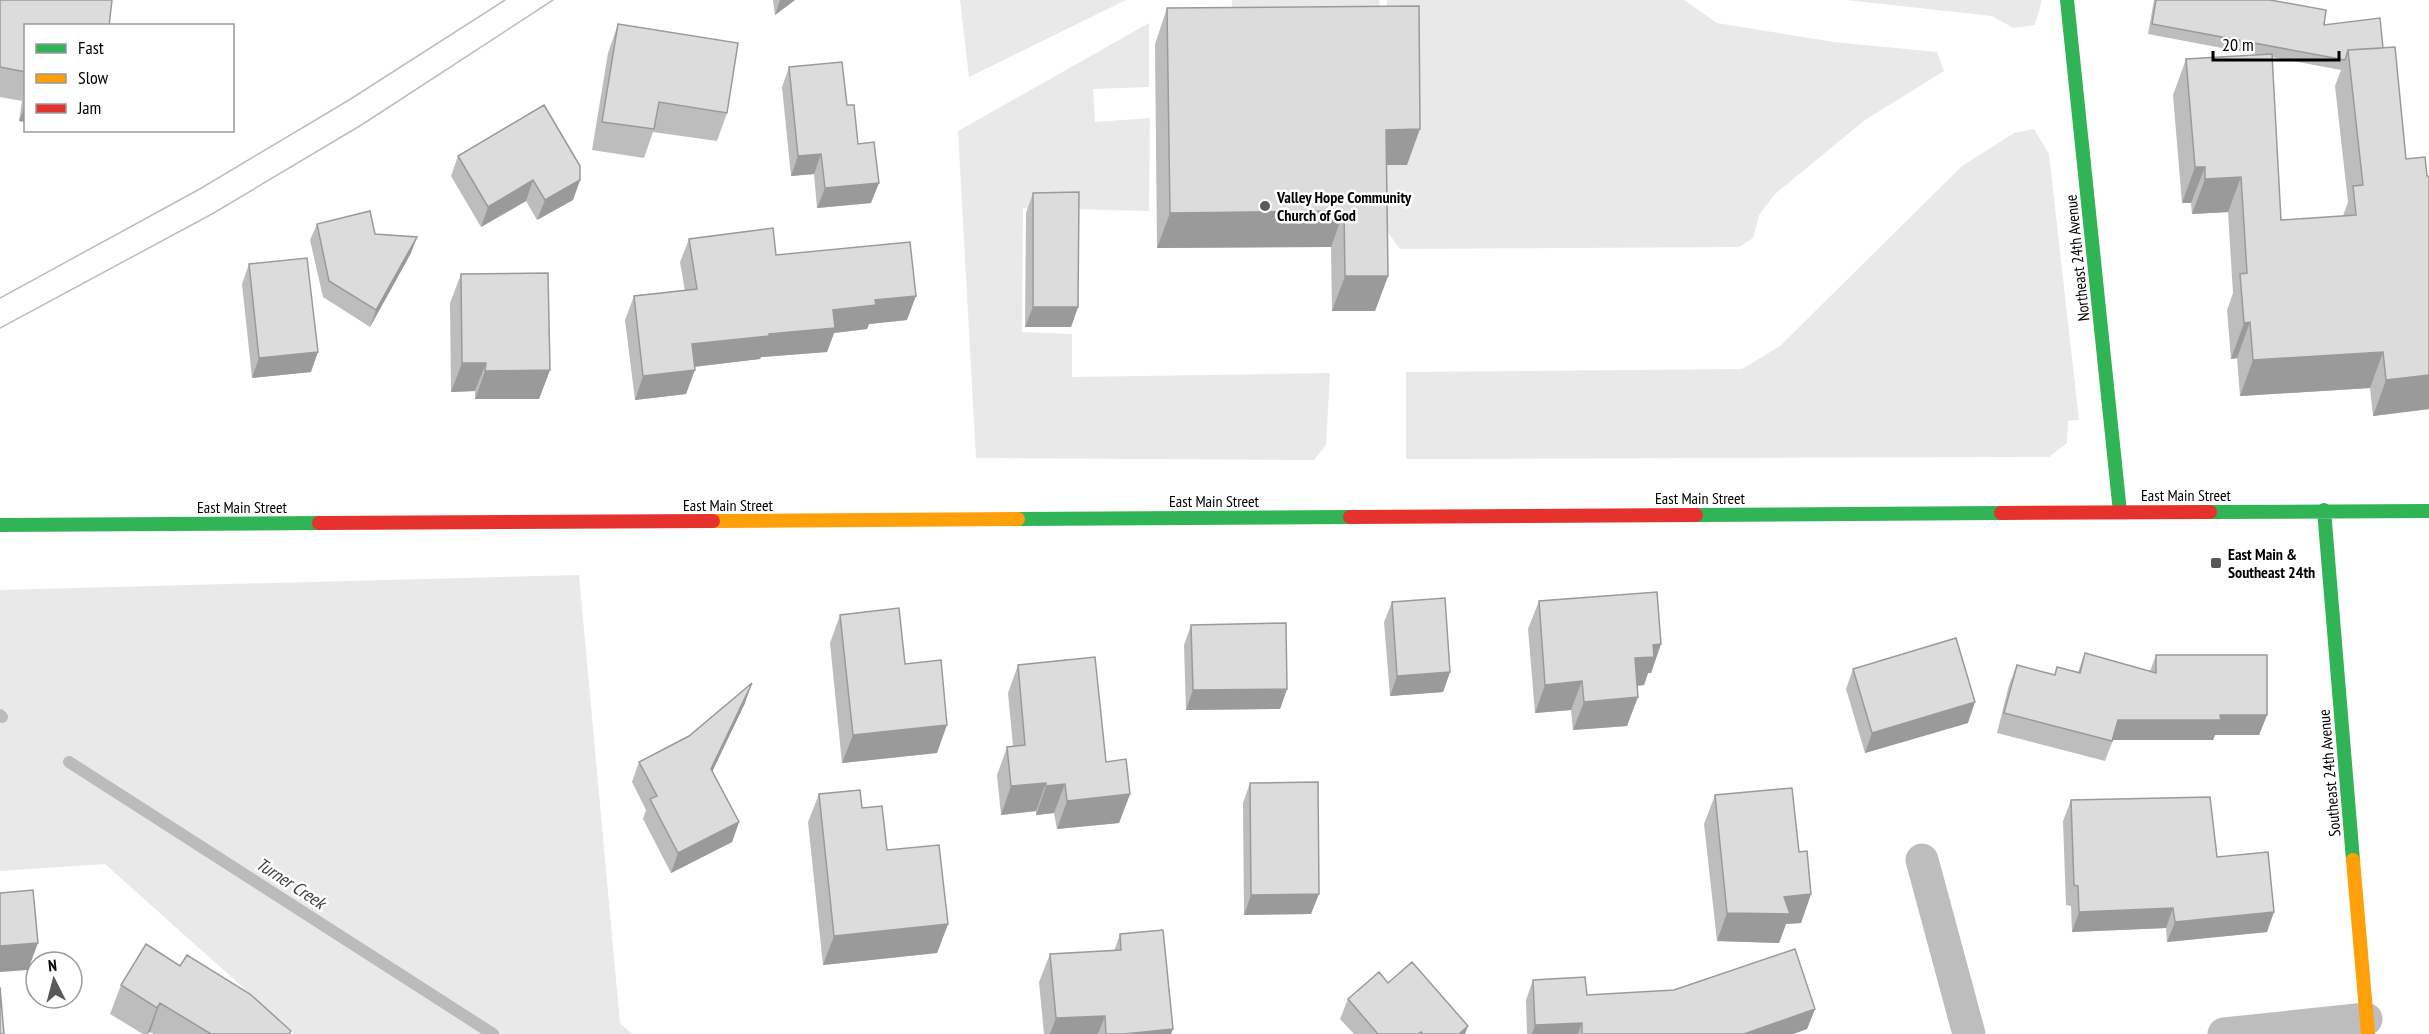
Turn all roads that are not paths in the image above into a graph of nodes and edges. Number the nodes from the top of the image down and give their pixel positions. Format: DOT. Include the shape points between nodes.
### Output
graph roads {
  1 [pos="2067,0"];
  2 [pos="2324,510"];
  3 [pos="2429,511"];
  4 [pos="2120,512"];
  5 [pos="0,525"];
  6 [pos="1922,860"];
  7 [pos="2367,1027"];
  8 [pos="1968,1034"];
  9 [pos="2224,1034"];
  1 -- 4 [label="main road, Northeast 24th Avenue"];
  2 -- 3 [label="main road, East Main Street"];
  2 -- 4 [label="main road, East Main Street"];
  2 -- 7 [label="main road, Southeast 24th Avenue"];
  4 -- 5 [label="main road, East Main Street"];
  6 -- 8 [label="street"];
  7 -- 9 [label="street"];
}
